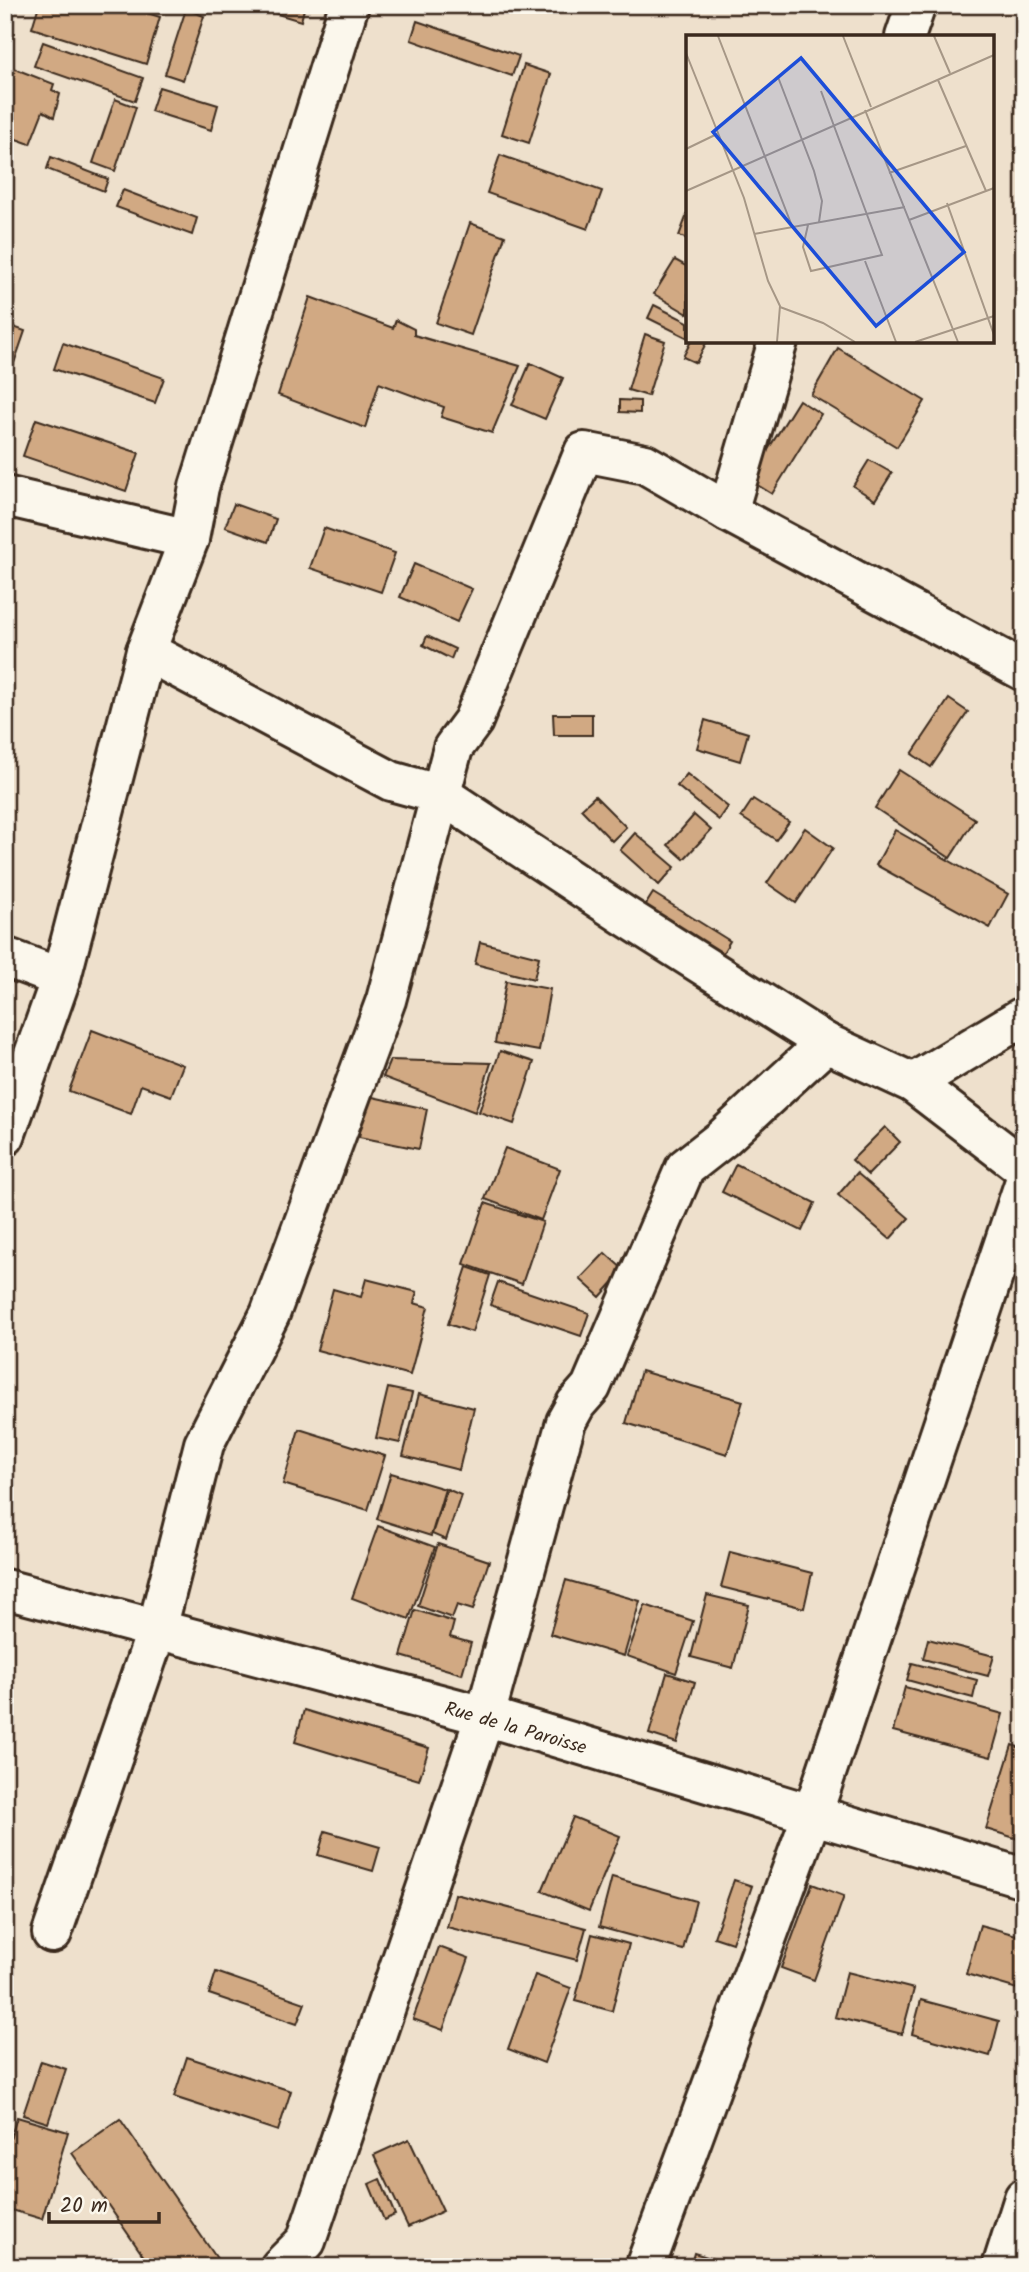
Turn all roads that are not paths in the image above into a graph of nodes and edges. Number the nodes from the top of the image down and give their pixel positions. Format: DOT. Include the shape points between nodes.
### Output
graph roads {
  1 [pos="349,5"];
  2 [pos="916,5"];
  3 [pos="906,35"];
  4 [pos="777,343"];
  5 [pos="5,496"];
  6 [pos="727,512"];
  7 [pos="189,540"];
  8 [pos="146,651"];
  9 [pos="1024,671"];
  10 [pos="442,795"];
  11 [pos="5,957"];
  12 [pos="61,978"];
  13 [pos="1024,1016"];
  14 [pos="826,1043"];
  15 [pos="914,1083"];
  16 [pos="5,1136"];
  17 [pos="1024,1168"];
  18 [pos="1024,1184"];
  19 [pos="5,1589"];
  20 [pos="157,1629"];
  21 [pos="485,1716"];
  22 [pos="812,1815"];
  23 [pos="1024,1878"];
  24 [pos="52,1933"];
  25 [pos="1024,2198"];
  26 [pos="1012,2247"];
  27 [pos="280,2267"];
  28 [pos="645,2267"];
  1 -- 7 [label="street" via="199,487"];
  2 -- 3 [label="street"];
  4 -- 6 [label="street"];
  5 -- 7 [label="street"];
  6 -- 9 [label="street"];
  6 -- 10 [label="street" via="645,464 584,453 473,721 453,748"];
  7 -- 8 [label="street"];
  8 -- 10 [label="street" via="391,780"];
  8 -- 12 [label="street"];
  10 -- 14 [label="street"];
  10 -- 20 [label="street" via="381,1014 270,1314 204,1444"];
  11 -- 12 [label="street"];
  12 -- 16 [label="street"];
  13 -- 15 [label="street"];
  14 -- 15 [label="street"];
  14 -- 21 [label="street" via="685,1168 591,1387 566,1422"];
  15 -- 17 [label="street"];
  18 -- 22 [label="street"];
  19 -- 20 [label="street, Rue de la Paroisse"];
  20 -- 21 [label="street, Rue de la Paroisse"];
  20 -- 24 [label="street"];
  21 -- 22 [label="street, Rue de la Paroisse"];
  21 -- 27 [label="street" via="306,2241"];
  22 -- 23 [label="street, Rue de la Paroisse"];
  22 -- 28 [label="street"];
  25 -- 26 [label="street"];
}
